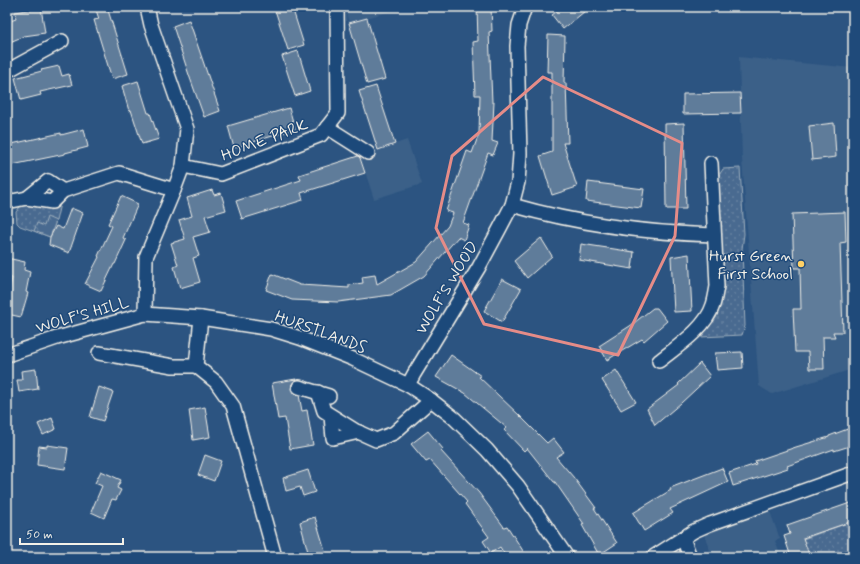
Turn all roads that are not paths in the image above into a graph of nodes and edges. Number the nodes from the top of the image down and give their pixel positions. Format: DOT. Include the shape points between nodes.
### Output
graph roads {
  1 [pos="147,7"];
  2 [pos="337,7"];
  3 [pos="525,7"];
  4 [pos="62,41"];
  5 [pos="7,71"];
  6 [pos="327,127"];
  7 [pos="368,153"];
  8 [pos="711,163"];
  9 [pos="183,166"];
  10 [pos="174,190"];
  11 [pos="7,202"];
  12 [pos="512,205"];
  13 [pos="714,235"];
  14 [pos="145,314"];
  15 [pos="201,318"];
  16 [pos="99,353"];
  17 [pos="7,355"];
  18 [pos="659,361"];
  19 [pos="196,366"];
  20 [pos="408,385"];
  21 [pos="299,387"];
  22 [pos="431,400"];
  23 [pos="853,473"];
  24 [pos="683,538"];
  25 [pos="275,557"];
  26 [pos="567,557"];
  27 [pos="653,557"];
  28 [pos="690,557"];
  1 -- 9 [label="street" via="187,129"];
  2 -- 6 [label="street, HOME PARK" via="338,113"];
  3 -- 12 [label="street, WOLF'S WOOD" via="519,25 517,46 520,154 518,182"];
  4 -- 5 [label="street"];
  6 -- 7 [label="street"];
  6 -- 9 [label="street, HOME PARK" via="321,135 221,174"];
  8 -- 13 [label="street"];
  9 -- 10 [label="street"];
  10 -- 11 [label="street" via="119,173 63,191 52,202 28,198"];
  10 -- 14 [label="street" via="146,257"];
  12 -- 13 [label="street" via="604,226 676,234"];
  12 -- 20 [label="street, WOLF'S WOOD"];
  13 -- 18 [label="street" via="717,286 713,305 706,320 691,336"];
  14 -- 15 [label="street, HURSTLANDS"];
  14 -- 17 [label="street, WOLF'S HILL" via="57,338"];
  15 -- 19 [label="street"];
  15 -- 20 [label="street, HURSTLANDS" via="271,329 300,338"];
  16 -- 19 [label="street" via="173,366"];
  19 -- 25 [label="street" via="216,382 233,406"];
  20 -- 22 [label="street, HURSTLANDS"];
  21 -- 22 [label="street" via="324,394 324,411 376,440 394,433"];
  22 -- 26 [label="street, HURSTLANDS" via="487,450 518,486"];
  23 -- 24 [label="street" via="710,524"];
  24 -- 27 [label="street"];
  24 -- 28 [label="street"];
}
